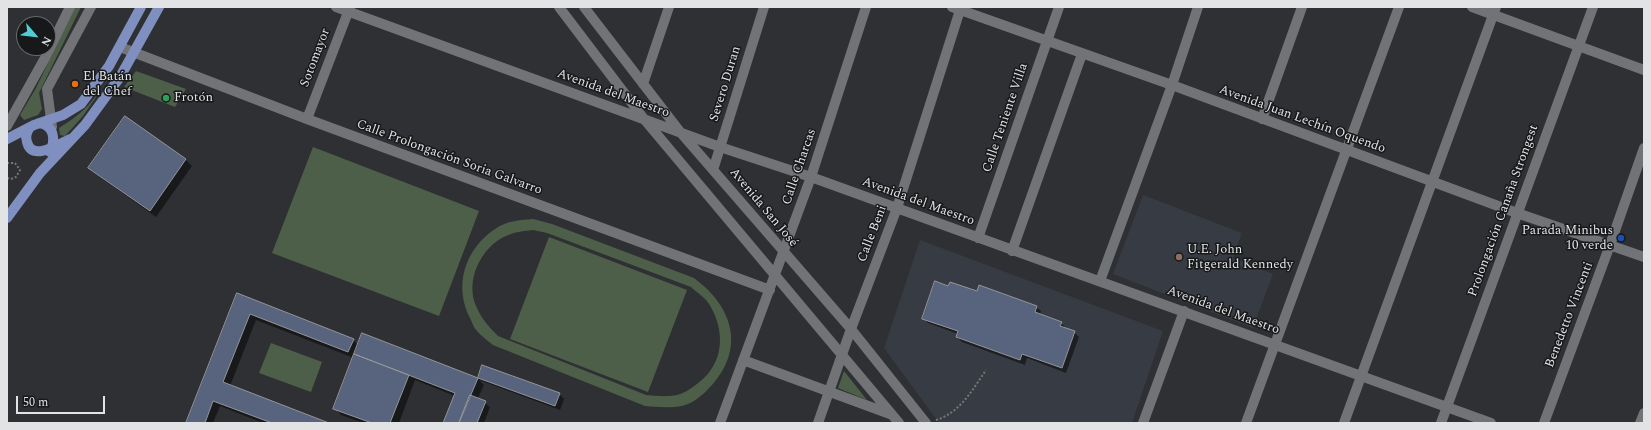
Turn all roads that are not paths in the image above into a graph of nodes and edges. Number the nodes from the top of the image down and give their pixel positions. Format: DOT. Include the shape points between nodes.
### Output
graph roads {
  1 [pos="70,7"];
  2 [pos="90,7"];
  3 [pos="141,7"];
  4 [pos="159,7"];
  5 [pos="336,7"];
  6 [pos="559,7"];
  7 [pos="584,7"];
  8 [pos="669,7"];
  9 [pos="764,7"];
  10 [pos="866,7"];
  11 [pos="1059,7"];
  12 [pos="1198,7"];
  13 [pos="1302,7"];
  14 [pos="1399,7"];
  15 [pos="1472,7"];
  16 [pos="1593,7"];
  17 [pos="958,8"];
  18 [pos="349,9"];
  19 [pos="1495,11"];
  20 [pos="1047,42"];
  21 [pos="1579,45"];
  22 [pos="120,47"];
  23 [pos="134,53"];
  24 [pos="1082,54"];
  25 [pos="1644,70"];
  26 [pos="643,84"];
  27 [pos="1172,85"];
  28 [pos="51,119"];
  29 [pos="307,119"];
  30 [pos="644,119"];
  31 [pos="1262,119"];
  32 [pos="9,123"];
  33 [pos="34,125"];
  34 [pos="681,133"];
  35 [pos="11,137"];
  36 [pos="74,137"];
  37 [pos="52,142"];
  38 [pos="28,145"];
  39 [pos="720,147"];
  40 [pos="1644,148"];
  41 [pos="1346,150"];
  42 [pos="714,170"];
  43 [pos="40,173"];
  44 [pos="811,177"];
  45 [pos="1432,182"];
  46 [pos="897,208"];
  47 [pos="1517,213"];
  48 [pos="7,218"];
  49 [pos="978,238"];
  50 [pos="1610,244"];
  51 [pos="1012,250"];
  52 [pos="783,252"];
  53 [pos="1644,257"];
  54 [pos="775,275"];
  55 [pos="1100,281"];
  56 [pos="770,290"];
  57 [pos="1184,311"];
  58 [pos="851,329"];
  59 [pos="1275,344"];
  60 [pos="842,355"];
  61 [pos="743,360"];
  62 [pos="1361,375"];
  63 [pos="830,391"];
  64 [pos="1447,406"];
  65 [pos="1644,413"];
  66 [pos="891,414"];
  67 [pos="720,423"];
  68 [pos="818,423"];
  69 [pos="898,423"];
  70 [pos="926,423"];
  71 [pos="1143,423"];
  72 [pos="1246,423"];
  73 [pos="1344,423"];
  74 [pos="1441,423"];
  75 [pos="1491,423"];
  76 [pos="1544,423"];
  77 [pos="1640,423"];
  1 -- 32 [label="street" via="46,58"];
  2 -- 28 [label="street" via="47,88"];
  3 -- 22 [label="main road"];
  4 -- 23 [label="main road"];
  5 -- 18 [label="street, Avenida del Maestro"];
  6 -- 30 [label="street"];
  7 -- 26 [label="street, Avenida San José"];
  8 -- 26 [label="street"];
  9 -- 39 [label="street, Severo Duran"];
  10 -- 44 [label="street, Calle Charcas"];
  11 -- 20 [label="street, Calle Teniente Villa"];
  12 -- 27 [label="street"];
  13 -- 31 [label="street"];
  14 -- 41 [label="street"];
  15 -- 19 [label="street"];
  16 -- 21 [label="street, Prolongación Canaña Strongest"];
  17 -- 20 [label="street, Avenida Juan Lechín Oquendo"];
  17 -- 46 [label="street, Calle Beni"];
  18 -- 29 [label="street, Sotomayor"];
  18 -- 30 [label="street, Avenida del Maestro"];
  19 -- 21 [label="street"];
  19 -- 45 [label="street"];
  20 -- 24 [label="street, Avenida Juan Lechín Oquendo"];
  20 -- 49 [label="street, Calle Teniente Villa"];
  21 -- 25 [label="street"];
  21 -- 47 [label="street, Prolongación Canaña Strongest"];
  22 -- 23 [label="street, Calle Prolongación Soria Galvarro"];
  22 -- 28 [label="main road" via="81,104"];
  23 -- 29 [label="street, Calle Prolongación Soria Galvarro"];
  23 -- 36 [label="main road" via="86,125"];
  24 -- 27 [label="street, Avenida Juan Lechín Oquendo"];
  24 -- 51 [label="street"];
  26 -- 34 [label="street, Avenida San José"];
  27 -- 31 [label="street, Avenida Juan Lechín Oquendo"];
  27 -- 55 [label="street"];
  28 -- 33 [label="main road"];
  28 -- 37 [label="street"];
  29 -- 56 [label="street, Calle Prolongación Soria Galvarro"];
  30 -- 34 [label="street, Avenida del Maestro"];
  30 -- 54 [label="street"];
  31 -- 41 [label="street, Avenida Juan Lechín Oquendo"];
  32 -- 35 [label="street"];
  33 -- 35 [label="main road"];
  33 -- 37 [label="main road" via="48,126"];
  33 -- 38 [label="main road" via="26,136"];
  34 -- 39 [label="street, Avenida del Maestro"];
  34 -- 42 [label="street, Avenida San José"];
  35 -- 38 [label="street"];
  36 -- 37 [label="main road"];
  36 -- 43 [label="main road"];
  37 -- 38 [label="main road" via="40,152"];
  37 -- 43 [label="main road"];
  39 -- 42 [label="street, Severo Duran"];
  39 -- 44 [label="street, Avenida del Maestro"];
  40 -- 50 [label="street, Benedetto Vincenti"];
  41 -- 45 [label="street, Avenida Juan Lechín Oquendo"];
  41 -- 59 [label="street"];
  42 -- 52 [label="street, Avenida San José"];
  43 -- 48 [label="main road"];
  44 -- 46 [label="street, Avenida del Maestro"];
  44 -- 52 [label="street, Calle Charcas"];
  45 -- 47 [label="street, Avenida Juan Lechín Oquendo"];
  45 -- 62 [label="street"];
  46 -- 49 [label="street, Avenida del Maestro"];
  46 -- 58 [label="street, Calle Beni"];
  47 -- 50 [label="street, Avenida Juan Lechín Oquendo"];
  47 -- 64 [label="street, Prolongación Canaña Strongest"];
  49 -- 51 [label="street, Avenida del Maestro"];
  50 -- 53 [label="street, Avenida Juan Lechín Oquendo"];
  50 -- 76 [label="street, Benedetto Vincenti"];
  51 -- 55 [label="street, Avenida del Maestro"];
  52 -- 54 [label="street, Calle Charcas"];
  52 -- 58 [label="street, Avenida San José"];
  54 -- 56 [label="street, Calle Charcas"];
  54 -- 60 [label="street"];
  55 -- 57 [label="street, Avenida del Maestro"];
  56 -- 61 [label="street, Calle Charcas"];
  57 -- 59 [label="street, Avenida del Maestro"];
  57 -- 71 [label="street"];
  58 -- 60 [label="street, Calle Beni"];
  58 -- 70 [label="street, Avenida San José"];
  59 -- 62 [label="street, Avenida del Maestro"];
  59 -- 72 [label="street"];
  60 -- 63 [label="street, Calle Beni"];
  60 -- 66 [label="street"];
  61 -- 63 [label="street"];
  61 -- 67 [label="street, Calle Charcas"];
  62 -- 64 [label="street, Avenida del Maestro"];
  62 -- 73 [label="street"];
  63 -- 66 [label="street"];
  63 -- 68 [label="street, Calle Beni"];
  64 -- 74 [label="street, Prolongación Canaña Strongest"];
  64 -- 75 [label="street, Avenida del Maestro"];
  65 -- 77 [label="street"];
  66 -- 69 [label="street"];
}
